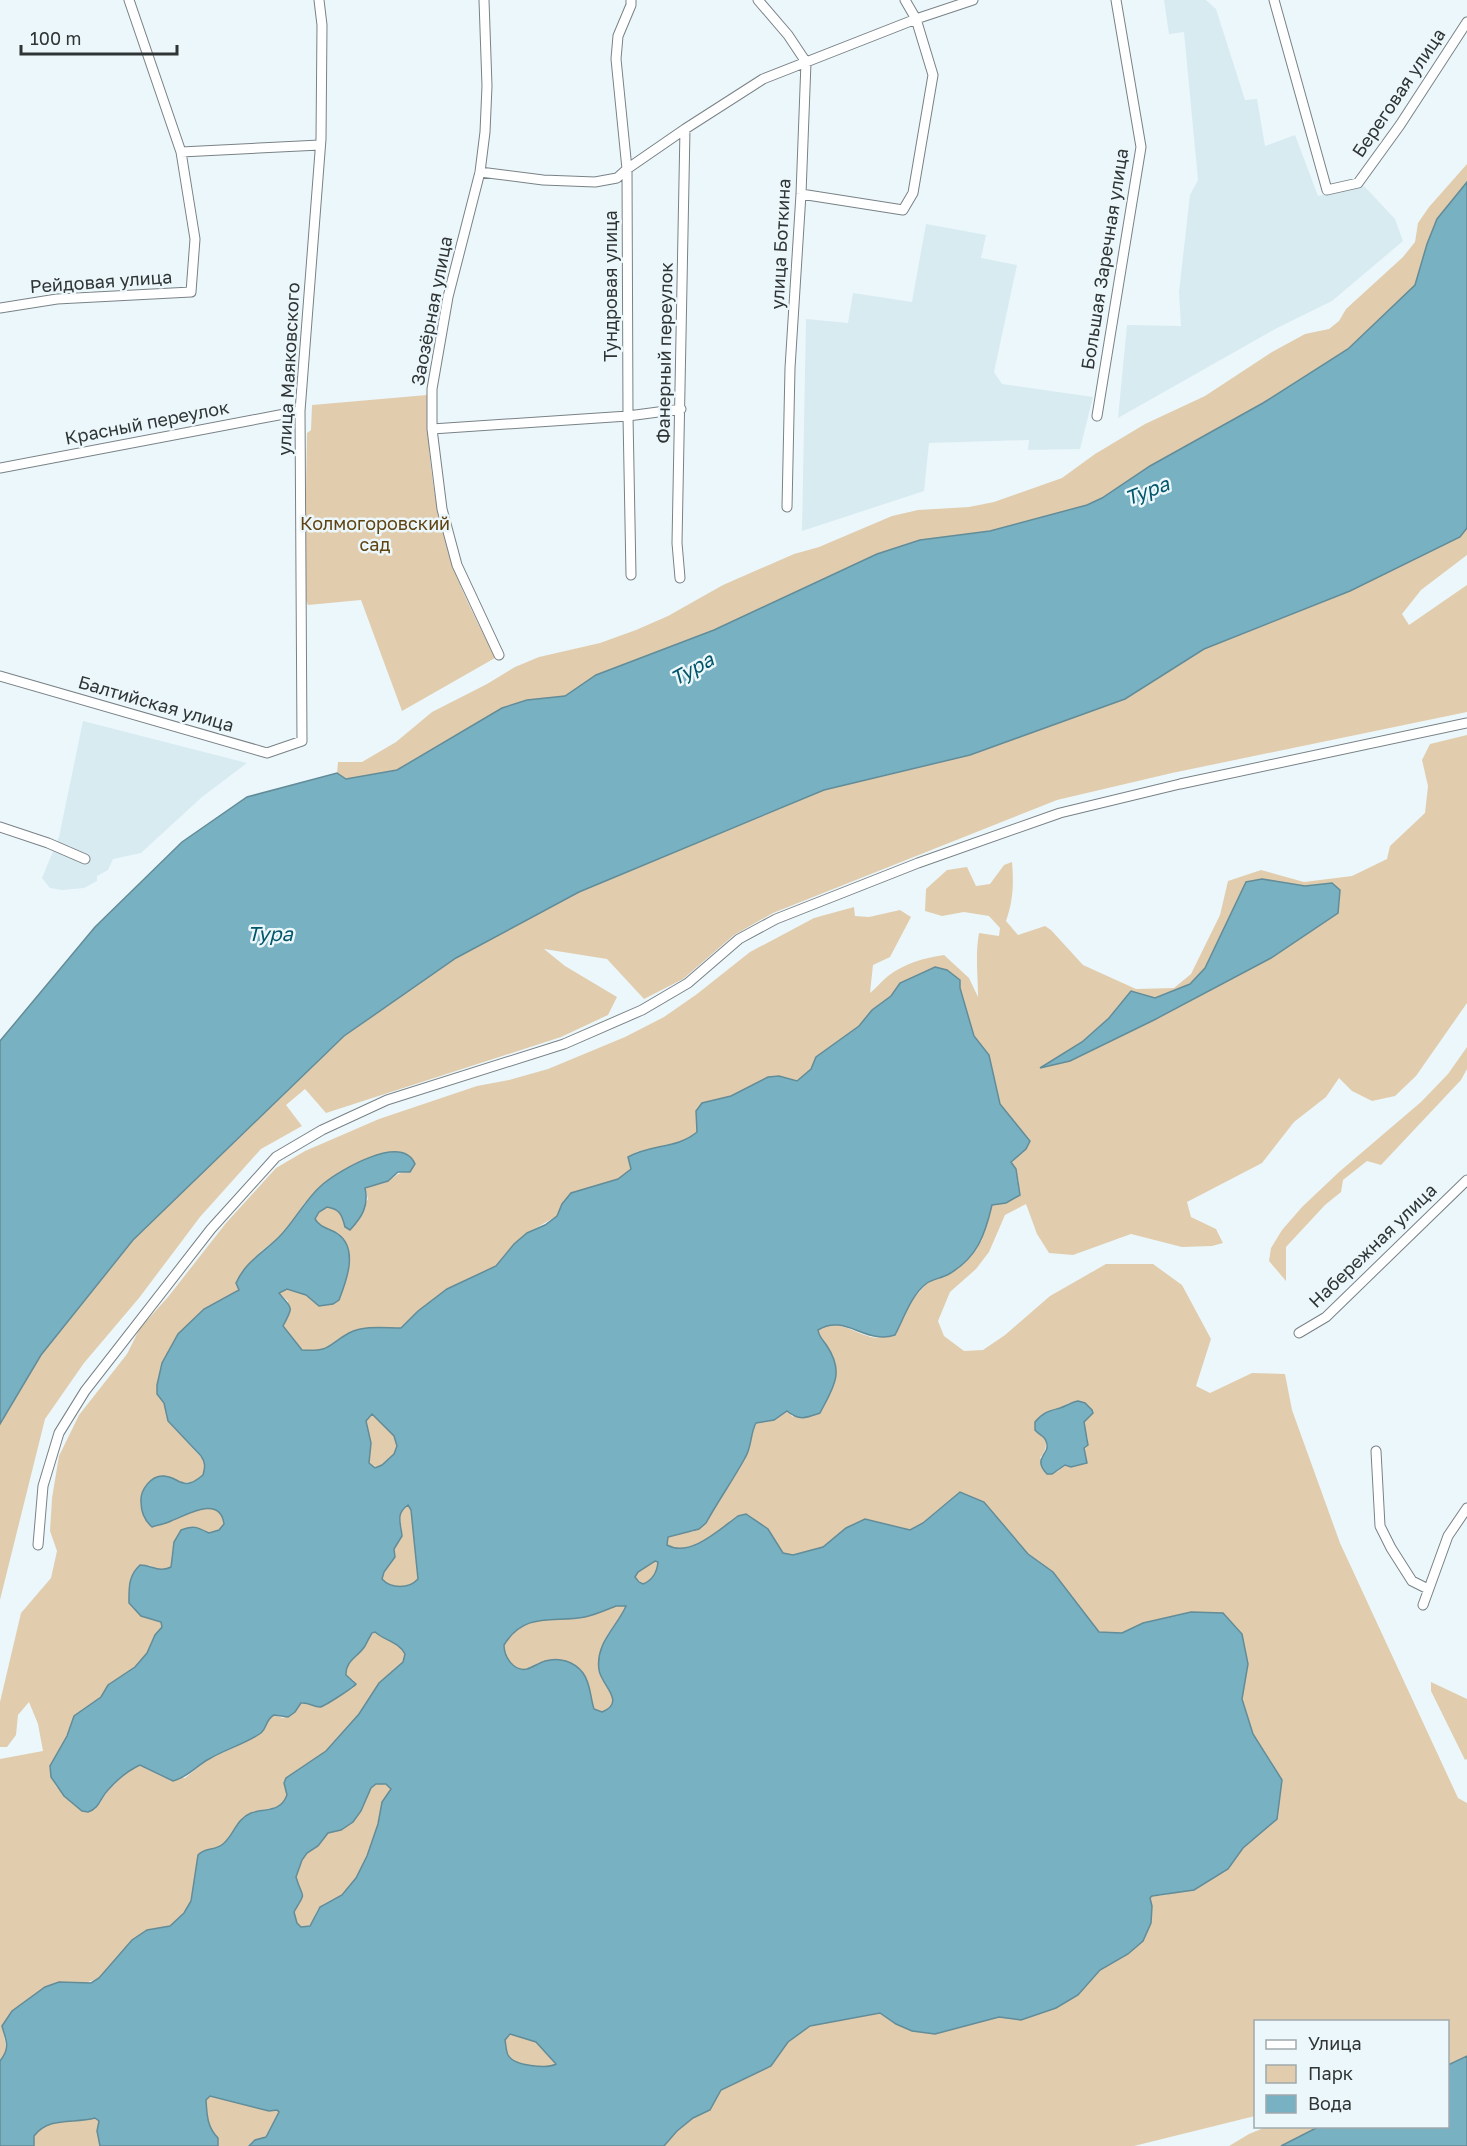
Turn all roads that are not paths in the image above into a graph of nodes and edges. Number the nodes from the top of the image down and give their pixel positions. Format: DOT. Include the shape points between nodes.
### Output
graph roads {
  1 [pos="129,0"];
  2 [pos="319,0"];
  3 [pos="484,0"];
  4 [pos="631,0"];
  5 [pos="758,0"];
  6 [pos="905,0"];
  7 [pos="973,0"];
  8 [pos="1116,0"];
  9 [pos="1274,0"];
  10 [pos="916,19"];
  11 [pos="1467,22"];
  12 [pos="806,62"];
  13 [pos="685,129"];
  14 [pos="320,145"];
  15 [pos="181,152"];
  16 [pos="627,169"];
  17 [pos="480,172"];
  18 [pos="801,194"];
  19 [pos="0,308"];
  20 [pos="681,409"];
  21 [pos="300,411"];
  22 [pos="628,416"];
  23 [pos="1097,416"];
  24 [pos="432,429"];
  25 [pos="0,468"];
  26 [pos="787,507"];
  27 [pos="631,575"];
  28 [pos="680,578"];
  29 [pos="499,655"];
  30 [pos="0,676"];
  31 [pos="1467,723"];
  32 [pos="302,741"];
  33 [pos="0,827"];
  34 [pos="85,859"];
  35 [pos="1467,1180"];
  36 [pos="1299,1333"];
  37 [pos="1376,1451"];
  38 [pos="1467,1508"];
  39 [pos="38,1545"];
  40 [pos="1428,1588"];
  41 [pos="1423,1605"];
  1 -- 15 [label="street, Рейдовая улица"];
  2 -- 14 [label="street, улица Маяковского"];
  3 -- 17 [label="street, Заозёрная улица" via="486,97"];
  4 -- 16 [label="street, Тундровая улица" via="618,36 616,59"];
  5 -- 12 [label="street"];
  6 -- 10 [label="street"];
  7 -- 10 [label="street"];
  8 -- 23 [label="street, Большая Заречная улица" via="1141,147"];
  9 -- 11 [label="street, Береговая улица" via="1327,190 1358,183"];
  10 -- 12 [label="street"];
  10 -- 18 [label="street" via="933,75 913,194 903,210"];
  12 -- 13 [label="street" via="763,79"];
  12 -- 18 [label="street, улица Боткина"];
  13 -- 16 [label="street"];
  13 -- 20 [label="street, Фанерный переулок"];
  14 -- 15 [label="street"];
  14 -- 21 [label="street, улица Маяковского"];
  15 -- 19 [label="street, Рейдовая улица" via="195,238 191,292 57,298"];
  16 -- 17 [label="street" via="617,178 595,182"];
  16 -- 22 [label="street, Тундровая улица"];
  17 -- 24 [label="street, Заозёрная улица" via="448,297 432,389"];
  18 -- 26 [label="street, улица Боткина" via="790,368"];
  20 -- 22 [label="street"];
  20 -- 28 [label="street, Фанерный переулок" via="677,543"];
  21 -- 25 [label="street, Красный переулок"];
  21 -- 32 [label="street, улица Маяковского"];
  22 -- 24 [label="street"];
  22 -- 27 [label="street, Тундровая улица"];
  24 -- 29 [label="street, Заозёрная улица" via="442,509 456,565"];
  30 -- 32 [label="street, Балтийская улица" via="267,753"];
  31 -- 39 [label="street" via="1060,813 918,863 776,919 739,939 688,982 642,1010 564,1044 387,1100 322,1130 276,1157 211,1229 84,1391 59,1433 43,1486"];
  33 -- 34 [label="street"];
  35 -- 36 [label="street, Набережная улица" via="1326,1317"];
  37 -- 40 [label="street" via="1380,1526 1412,1581"];
  38 -- 40 [label="street" via="1449,1536"];
  40 -- 41 [label="street"];
}
